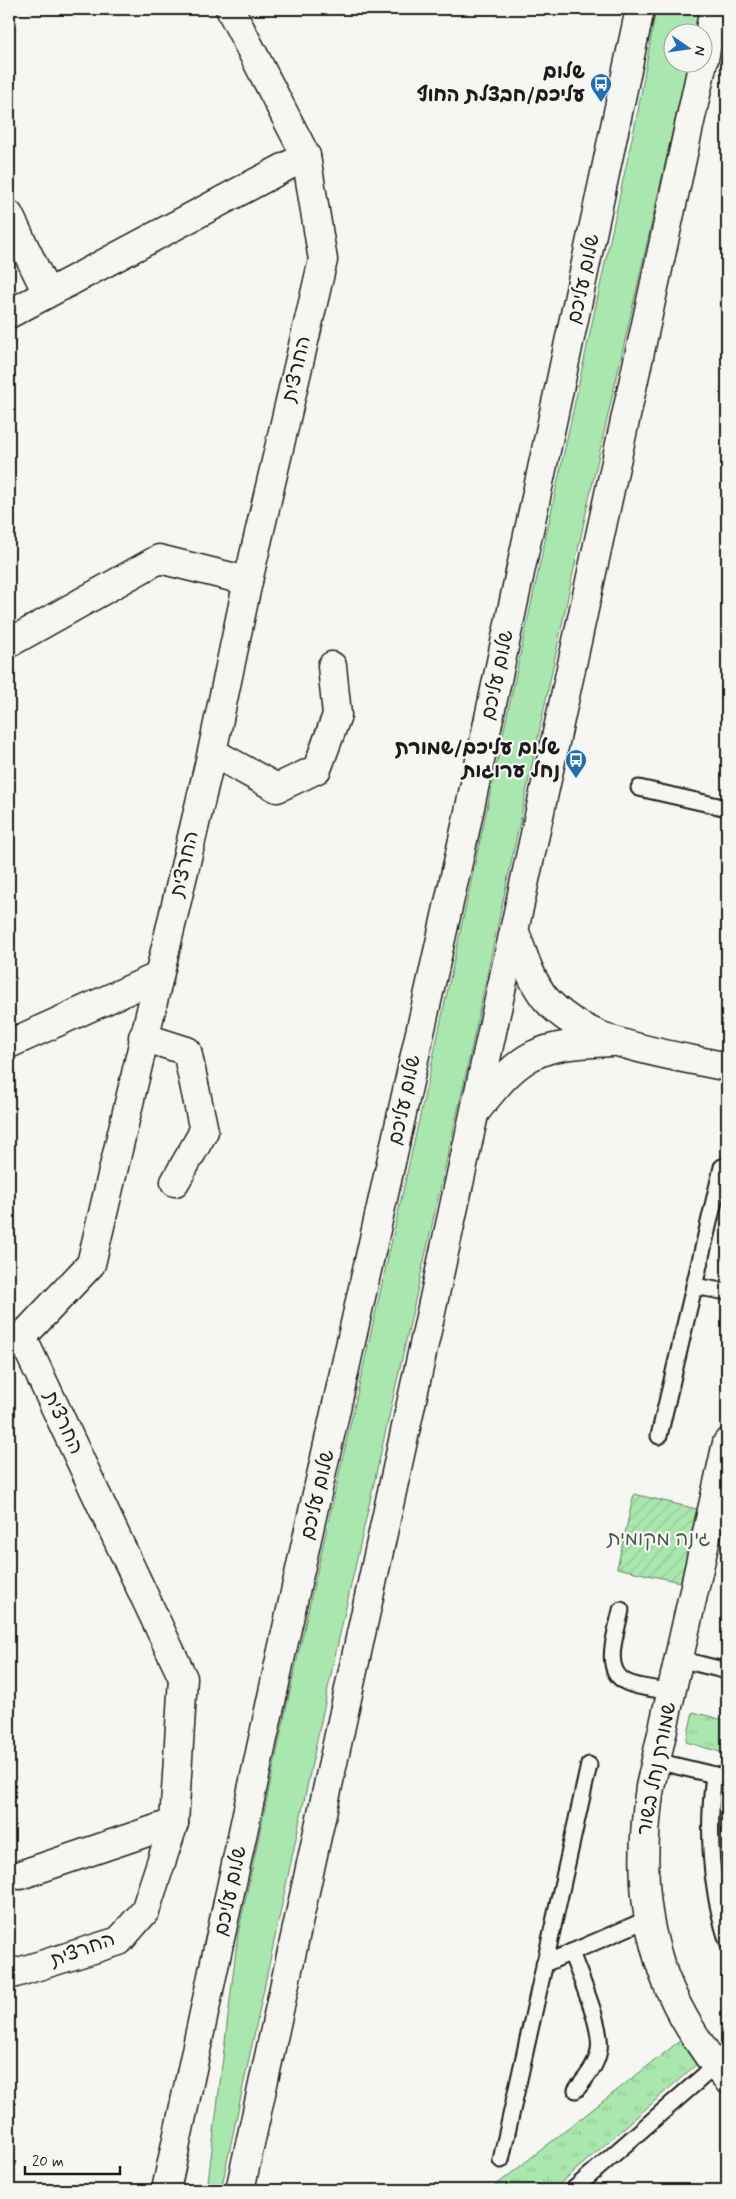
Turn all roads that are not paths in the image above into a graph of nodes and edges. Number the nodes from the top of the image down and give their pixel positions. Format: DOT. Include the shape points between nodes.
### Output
graph roads {
  1 [pos="230,9"];
  2 [pos="640,9"];
  3 [pos="714,9"];
  4 [pos="711,22"];
  5 [pos="701,72"];
  6 [pos="306,156"];
  7 [pos="9,215"];
  8 [pos="47,293"];
  9 [pos="9,314"];
  10 [pos="248,581"];
  11 [pos="9,643"];
  12 [pos="332,666"];
  13 [pos="212,752"];
  14 [pos="639,788"];
  15 [pos="727,808"];
  16 [pos="515,932"];
  17 [pos="159,976"];
  18 [pos="143,1037"];
  19 [pos="616,1042"];
  20 [pos="9,1044"];
  21 [pos="727,1067"];
  22 [pos="476,1111"];
  23 [pos="722,1167"];
  24 [pos="175,1182"];
  25 [pos="694,1286"];
  26 [pos="727,1292"];
  27 [pos="16,1337"];
  28 [pos="659,1436"];
  29 [pos="727,1443"];
  30 [pos="621,1610"];
  31 [pos="679,1660"];
  32 [pos="727,1671"];
  33 [pos="672,1692"];
  34 [pos="656,1762"];
  35 [pos="589,1765"];
  36 [pos="721,1776"];
  37 [pos="174,1823"];
  38 [pos="20,1875"];
  39 [pos="648,1919"];
  40 [pos="727,1940"];
  41 [pos="572,1952"];
  42 [pos="544,1964"];
  43 [pos="9,1976"];
  44 [pos="722,2072"];
  45 [pos="576,2090"];
  46 [pos="501,2160"];
  47 [pos="166,2190"];
  48 [pos="240,2190"];
  49 [pos="573,2190"];
  1 -- 6 [label="street, החרצית"];
  2 -- 47 [label="street, שלום עליכם" via="463,840 281,1655"];
  3 -- 4 [label="street"];
  5 -- 16 [label="street"];
  6 -- 8 [label="street"];
  6 -- 10 [label="street, החרצית" via="323,260"];
  7 -- 8 [label="street"];
  8 -- 9 [label="street"];
  10 -- 11 [label="street" via="159,559"];
  10 -- 13 [label="street, החרצית"];
  12 -- 13 [label="street" via="337,715 316,769 276,788"];
  13 -- 17 [label="street, החרצית"];
  14 -- 15 [label="lane"];
  16 -- 19 [label="street" via="530,973 544,997 568,1018"];
  16 -- 22 [label="street"];
  17 -- 18 [label="street, החרצית"];
  17 -- 20 [label="street"];
  18 -- 24 [label="street" via="188,1051 204,1131"];
  18 -- 27 [label="street, החרצית" via="91,1264"];
  19 -- 21 [label="street"];
  19 -- 22 [label="street" via="566,1044 543,1050 523,1061 501,1080"];
  22 -- 48 [label="street"];
  23 -- 25 [label="lane"];
  25 -- 26 [label="lane"];
  25 -- 28 [label="lane"];
  27 -- 37 [label="street, החרצית" via="183,1678"];
  29 -- 31 [label="street, שמורת נחל בשור"];
  30 -- 33 [label="lane" via="612,1659 614,1672 626,1682"];
  31 -- 32 [label="lane"];
  31 -- 33 [label="street, שמורת נחל בשור"];
  33 -- 34 [label="street, שמורת נחל בשור"];
  34 -- 36 [label="lane"];
  34 -- 39 [label="street, שמורת נחל בשור" via="644,1831 643,1877"];
  35 -- 42 [label="lane"];
  36 -- 40 [label="lane" via="710,1810 710,1863"];
  37 -- 38 [label="street"];
  37 -- 43 [label="street, החרצית" via="145,1912 119,1941"];
  39 -- 41 [label="lane"];
  39 -- 44 [label="street, שמורת נחל בשור" via="669,1990 686,2022"];
  41 -- 42 [label="lane"];
  41 -- 45 [label="lane" via="600,2034 600,2050 594,2065"];
  42 -- 46 [label="lane"];
  44 -- 49 [label="lane"];
}
